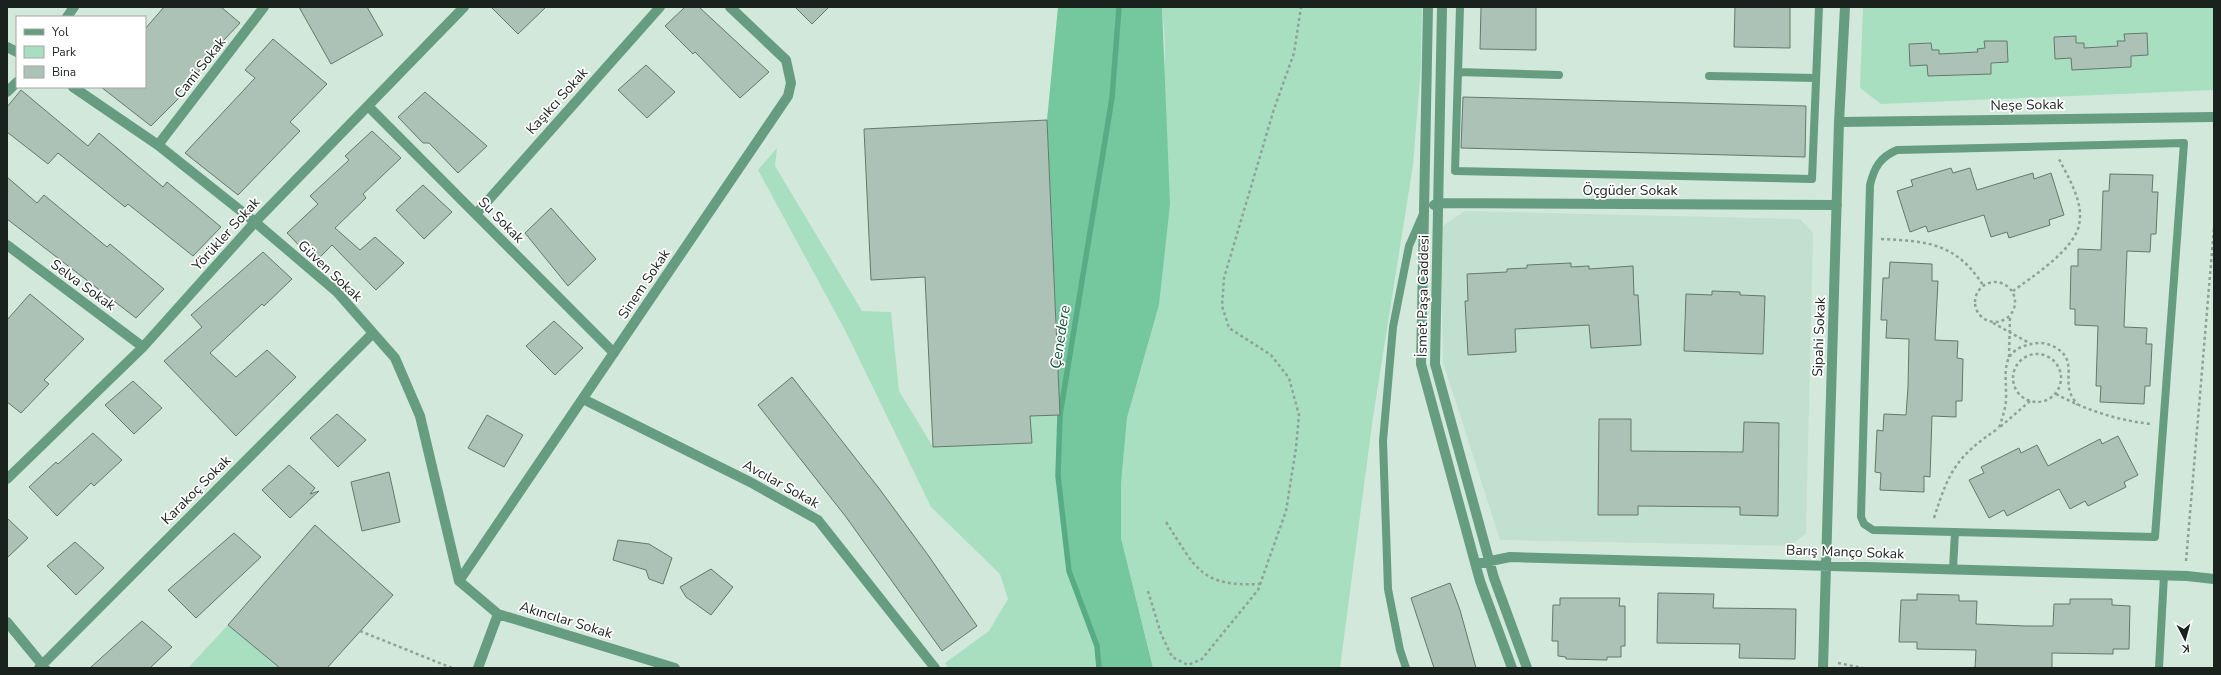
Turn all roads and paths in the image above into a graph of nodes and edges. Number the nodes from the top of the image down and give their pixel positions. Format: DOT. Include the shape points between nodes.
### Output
graph roads {
  1 [pos="74,7"];
  2 [pos="264,7"];
  3 [pos="464,7"];
  4 [pos="660,7"];
  5 [pos="730,7"];
  6 [pos="1301,7"];
  7 [pos="1428,7"];
  8 [pos="1442,7"];
  9 [pos="1460,7"];
  10 [pos="1819,7"];
  11 [pos="1845,7"];
  12 [pos="68,16"];
  13 [pos="7,47"];
  14 [pos="16,52"];
  15 [pos="1458,72"];
  16 [pos="1559,75"];
  17 [pos="1709,76"];
  18 [pos="1816,78"];
  19 [pos="16,83"];
  20 [pos="74,88"];
  21 [pos="7,92"];
  22 [pos="368,106"];
  23 [pos="2214,117"];
  24 [pos="1840,122"];
  25 [pos="158,145"];
  26 [pos="2052,146"];
  27 [pos="1438,203"];
  28 [pos="1837,205"];
  29 [pos="1425,210"];
  30 [pos="476,214"];
  31 [pos="255,222"];
  32 [pos="2214,228"];
  33 [pos="1869,239"];
  34 [pos="7,245"];
  35 [pos="1983,285"];
  36 [pos="2013,291"];
  37 [pos="2010,316"];
  38 [pos="1992,322"];
  39 [pos="2010,332"];
  40 [pos="373,333"];
  41 [pos="2031,344"];
  42 [pos="143,347"];
  43 [pos="614,353"];
  44 [pos="2009,358"];
  45 [pos="2056,394"];
  46 [pos="583,399"];
  47 [pos="2030,401"];
  48 [pos="2077,405"];
  49 [pos="2163,425"];
  50 [pos="1999,428"];
  51 [pos="7,479"];
  52 [pos="1166,522"];
  53 [pos="1930,531"];
  54 [pos="1955,532"];
  55 [pos="1490,562"];
  56 [pos="1476,564"];
  57 [pos="1826,565"];
  58 [pos="1954,569"];
  59 [pos="2164,575"];
  60 [pos="2184,576"];
  61 [pos="2214,579"];
  62 [pos="459,580"];
  63 [pos="1260,584"];
  64 [pos="1148,591"];
  65 [pos="498,614"];
  66 [pos="7,622"];
  67 [pos="360,631"];
  68 [pos="1823,664"];
  69 [pos="42,667"];
  70 [pos="452,668"];
  71 [pos="478,668"];
  72 [pos="675,668"];
  73 [pos="935,668"];
  74 [pos="1406,668"];
  75 [pos="1512,668"];
  76 [pos="1527,668"];
  77 [pos="1863,668"];
  78 [pos="2159,668"];
  1 -- 12 [label="street"];
  2 -- 25 [label="street, Cami Sokak"];
  3 -- 22 [label="street, Yörükler Sokak"];
  4 -- 30 [label="street, Kaşıkcı Sokak"];
  5 -- 43 [label="street, Sinem Sokak" via="786,60 791,83 788,96"];
  6 -- 63 [label="path" via="1294,53 1274,109 1224,278 1222,306 1229,328 1271,354 1289,378 1299,415 1286,511"];
  7 -- 29 [label="street, İsmet Paşa Caddesi"];
  8 -- 27 [label="street, İsmet Paşa Caddesi"];
  9 -- 15 [label="lane"];
  10 -- 18 [label="lane"];
  11 -- 24 [label="street, Sipahi Sokak"];
  13 -- 14 [label="street"];
  15 -- 16 [label="lane"];
  15 -- 18 [label="lane" via="1455,171 1804,178 1812,178"];
  17 -- 18 [label="lane"];
  19 -- 21 [label="street"];
  20 -- 25 [label="street, Güven Sokak"];
  22 -- 30 [label="street, Su Sokak"];
  22 -- 31 [label="street, Yörükler Sokak"];
  23 -- 24 [label="street, Neşe Sokak"];
  24 -- 28 [label="street, Sipahi Sokak"];
  25 -- 31 [label="street, Güven Sokak"];
  26 -- 33 [label="lane" via="1897,150 1887,154 1879,161 1870,185"];
  26 -- 36 [label="path" via="2073,186 2080,215 2079,226 2073,238 2058,255"];
  26 -- 49 [label="lane" via="2184,142"];
  27 -- 28 [label="street, Öçgüder Sokak"];
  27 -- 29 [label="street, Öçgüder Sokak"];
  27 -- 55 [label="street, İsmet Paşa Caddesi" via="1435,364"];
  28 -- 57 [label="street, Sipahi Sokak"];
  29 -- 56 [label="street, İsmet Paşa Caddesi" via="1421,364"];
  29 -- 74 [label="lane" via="1408,246 1393,327 1383,440 1388,589"];
  30 -- 43 [label="street, Su Sokak"];
  31 -- 40 [label="street, Güven Sokak" via="337,292"];
  31 -- 42 [label="street, Yörükler Sokak"];
  32 -- 60 [label="path"];
  33 -- 35 [label="path" via="1913,240 1942,247 1964,261"];
  33 -- 53 [label="lane" via="1862,517 1864,524 1873,530"];
  34 -- 42 [label="street, Selva Sokak"];
  35 -- 36 [label="path" via="1996,281"];
  35 -- 38 [label="path" via="1978,290 1974,303 1980,316"];
  36 -- 37 [label="path" via="2016,304"];
  37 -- 38 [label="path" via="2005,320"];
  37 -- 39 [label="path"];
  38 -- 39 [label="path"];
  39 -- 41 [label="path"];
  39 -- 44 [label="path"];
  40 -- 62 [label="street, Güven Sokak" via="395,358 420,416"];
  40 -- 69 [label="street, Karakoç Sokak"];
  41 -- 44 [label="path" via="2014,352"];
  41 -- 48 [label="path" via="2041,342 2050,345 2064,355 2070,370 2070,391"];
  42 -- 51 [label="street, Yörükler Sokak"];
  43 -- 46 [label="street, Sinem Sokak"];
  44 -- 50 [label="path" via="2004,376 2004,410"];
  45 -- 47 [label="path" via="2042,402"];
  45 -- 47 [label="path" via="2062,380 2058,365 2046,355 2030,355 2018,364 2013,379 2019,394"];
  45 -- 48 [label="path"];
  46 -- 62 [label="street, Sinem Sokak"];
  46 -- 73 [label="street, Avcılar Sokak" via="750,482 818,520"];
  47 -- 50 [label="path"];
  48 -- 49 [label="path" via="2113,418"];
  49 -- 54 [label="lane" via="2155,537"];
  50 -- 53 [label="path" via="1977,442 1955,466 1946,483"];
  52 -- 63 [label="path" via="1197,570 1219,582 1236,585"];
  53 -- 54 [label="lane"];
  54 -- 58 [label="lane"];
  55 -- 56 [label="street, Barış Manço Sokak"];
  55 -- 57 [label="street, Barış Manço Sokak" via="1510,557"];
  55 -- 76 [label="street, İsmet Paşa Caddesi"];
  56 -- 75 [label="street, İsmet Paşa Caddesi"];
  57 -- 58 [label="street, Barış Manço Sokak"];
  57 -- 68 [label="street, Sipahi Sokak"];
  58 -- 59 [label="street, Barış Manço Sokak"];
  59 -- 60 [label="street, Barış Manço Sokak"];
  59 -- 78 [label="lane"];
  60 -- 61 [label="street, Barış Manço Sokak"];
  62 -- 65 [label="street, Akıncılar Sokak"];
  63 -- 64 [label="path" via="1237,618 1202,659 1188,665 1172,657 1161,634"];
  65 -- 71 [label="street"];
  65 -- 72 [label="street, Akıncılar Sokak"];
  66 -- 69 [label="street"];
  67 -- 70 [label="path"];
  68 -- 77 [label="path"];
}
